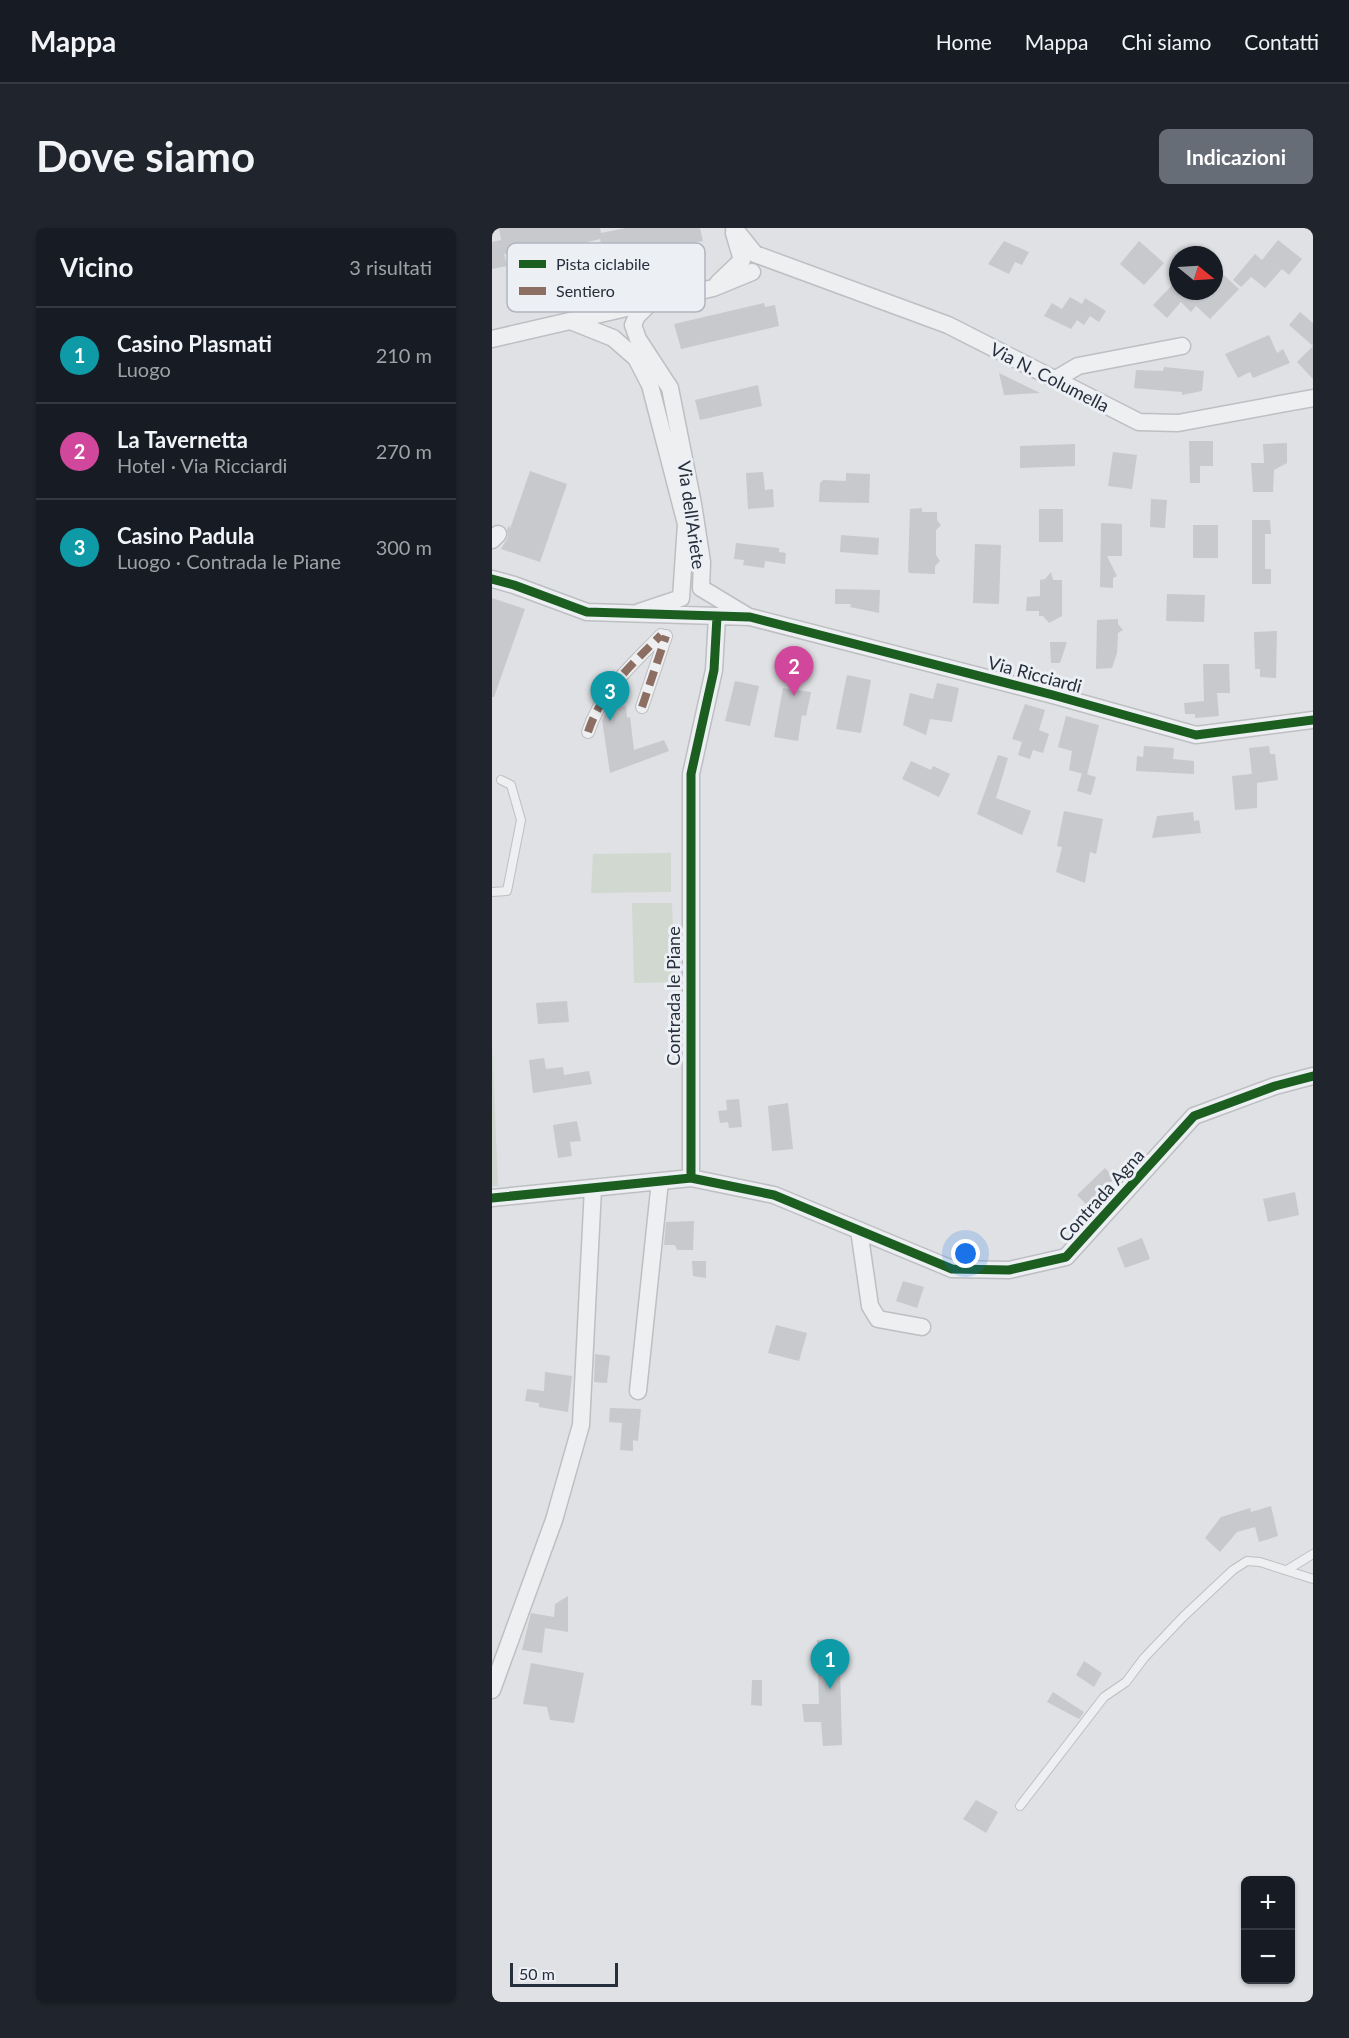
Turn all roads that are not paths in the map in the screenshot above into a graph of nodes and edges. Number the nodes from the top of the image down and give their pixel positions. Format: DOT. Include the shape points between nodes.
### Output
graph roads {
  1 [pos="733,228"];
  2 [pos="751,264"];
  3 [pos="705,290"];
  4 [pos="614,312"];
  5 [pos="641,312"];
  6 [pos="573,322"];
  7 [pos="492,339"];
  8 [pos="1182,346"];
  9 [pos="1056,379"];
  10 [pos="1313,398"];
  11 [pos="492,579"];
  12 [pos="701,588"];
  13 [pos="681,598"];
  14 [pos="630,615"];
  15 [pos="717,617"];
  16 [pos="750,617"];
  17 [pos="691,618"];
  18 [pos="642,707"];
  19 [pos="1313,720"];
  20 [pos="588,732"];
  21 [pos="501,780"];
  22 [pos="492,892"];
  23 [pos="1313,1076"];
  24 [pos="691,1178"];
  25 [pos="660,1181"];
  26 [pos="593,1188"];
  27 [pos="492,1201"];
  28 [pos="859,1230"];
  29 [pos="922,1327"];
  30 [pos="638,1391"];
  31 [pos="1313,1554"];
  32 [pos="1287,1570"];
  33 [pos="1313,1580"];
  34 [pos="492,1690"];
  35 [pos="1020,1806"];
  1 -- 2 [label="street"];
  2 -- 3 [label="street"];
  2 -- 9 [label="street, Via N. Columella" via="797,268 948,325"];
  4 -- 6 [label="street"];
  5 -- 12 [label="street, Via dell'Ariete" via="633,325 638,339 670,387 702,562"];
  6 -- 7 [label="street"];
  6 -- 13 [label="street, Via dell'Ariete" via="613,338 636,358 650,386 686,524"];
  8 -- 9 [label="street" via="1078,366"];
  9 -- 10 [label="street, Via N. Columella" via="1139,422 1178,423"];
  11 -- 14 [label="street" via="587,612"];
  12 -- 13 [label="street" via="689,589"];
  12 -- 16 [label="street, Via dell'Ariete"];
  12 -- 17 [label="street" via="710,596 711,605 703,616"];
  13 -- 14 [label="street"];
  13 -- 17 [label="street" via="682,610"];
  14 -- 17 [label="street"];
  15 -- 16 [label="street"];
  15 -- 17 [label="street"];
  15 -- 24 [label="street, Contrada le Piane" via="714,670 691,774"];
  16 -- 19 [label="street, Via Ricciardi" via="1196,735"];
  18 -- 20 [label="street" via="664,635 606,692"];
  21 -- 22 [label="lane" via="511,785 521,820 507,891"];
  23 -- 28 [label="street, Contrada Agna" via="1194,1116 1066,1257 1009,1270 952,1269"];
  24 -- 25 [label="street"];
  24 -- 28 [label="street, Contrada Agna" via="774,1196"];
  25 -- 26 [label="street"];
  25 -- 30 [label="street"];
  26 -- 27 [label="street"];
  26 -- 34 [label="street" via="581,1425 554,1521"];
  28 -- 29 [label="street" via="870,1306 878,1319"];
  31 -- 32 [label="lane"];
  32 -- 33 [label="lane"];
  32 -- 35 [label="lane" via="1247,1561 1233,1570 1168,1632 1126,1682 1104,1697"];
}
